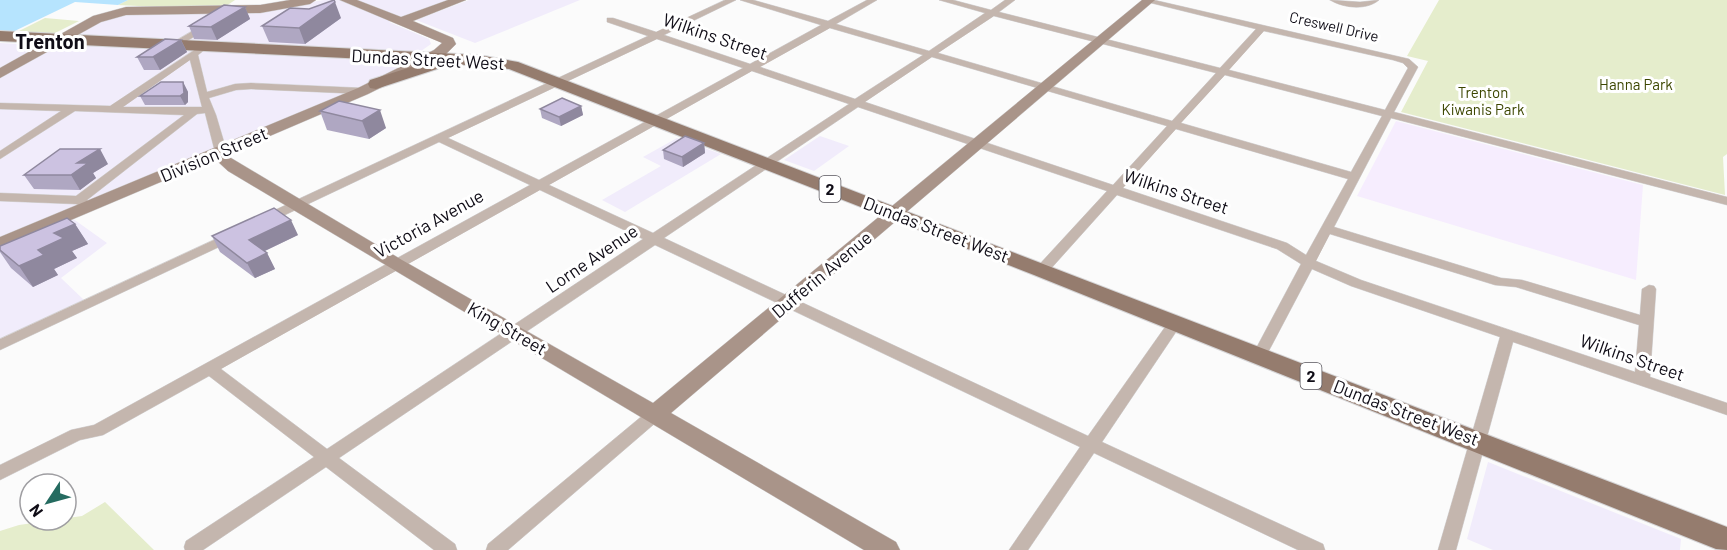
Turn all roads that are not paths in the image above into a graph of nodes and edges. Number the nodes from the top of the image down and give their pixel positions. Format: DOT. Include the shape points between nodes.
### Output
graph roads {
  1 [pos="316,0"];
  2 [pos="346,0"];
  3 [pos="459,0"];
  4 [pos="732,0"];
  5 [pos="744,0"];
  6 [pos="873,0"];
  7 [pos="943,0"];
  8 [pos="1011,0"];
  9 [pos="1146,0"];
  10 [pos="1334,0"];
  11 [pos="1375,0"];
  12 [pos="306,1"];
  13 [pos="232,10"];
  14 [pos="992,13"];
  15 [pos="610,20"];
  16 [pos="402,21"];
  17 [pos="827,25"];
  18 [pos="1262,28"];
  19 [pos="656,36"];
  20 [pos="6,37"];
  21 [pos="59,40"];
  22 [pos="1101,40"];
  23 [pos="449,44"];
  24 [pos="172,46"];
  25 [pos="198,52"];
  26 [pos="931,53"];
  27 [pos="426,59"];
  28 [pos="456,60"];
  29 [pos="492,61"];
  30 [pos="751,69"];
  31 [pos="1222,71"];
  32 [pos="0,74"];
  33 [pos="558,82"];
  34 [pos="1046,87"];
  35 [pos="369,88"];
  36 [pos="204,96"];
  37 [pos="856,103"];
  38 [pos="0,106"];
  39 [pos="73,108"];
  40 [pos="113,109"];
  41 [pos="208,109"];
  42 [pos="194,112"];
  43 [pos="1387,114"];
  44 [pos="656,121"];
  45 [pos="1174,124"];
  46 [pos="439,138"];
  47 [pos="977,145"];
  48 [pos="221,152"];
  49 [pos="0,156"];
  50 [pos="766,164"];
  51 [pos="234,167"];
  52 [pos="1355,177"];
  53 [pos="539,185"];
  54 [pos="1115,190"];
  55 [pos="121,194"];
  56 [pos="0,197"];
  57 [pos="1727,201"];
  58 [pos="84,203"];
  59 [pos="297,205"];
  60 [pos="894,214"];
  61 [pos="1330,225"];
  62 [pos="654,238"];
  63 [pos="0,244"];
  64 [pos="1309,263"];
  65 [pos="395,264"];
  66 [pos="1042,270"];
  67 [pos="1648,289"];
  68 [pos="790,301"];
  69 [pos="1646,322"];
  70 [pos="1175,323"];
  71 [pos="514,333"];
  72 [pos="1508,335"];
  73 [pos="0,345"];
  74 [pos="1259,356"];
  75 [pos="209,368"];
  76 [pos="1642,380"];
  77 [pos="1727,409"];
  78 [pos="654,415"];
  79 [pos="1479,442"];
  80 [pos="1092,444"];
  81 [pos="326,457"];
  82 [pos="0,472"];
  83 [pos="1727,540"];
  84 [pos="193,548"];
  85 [pos="448,550"];
  86 [pos="495,550"];
  87 [pos="887,550"];
  88 [pos="1018,550"];
  89 [pos="1316,550"];
  90 [pos="1447,550"];
  1 -- 12 [label="street"];
  2 -- 16 [label="street"];
  3 -- 16 [label="street"];
  4 -- 19 [label="street"];
  5 -- 17 [label="street"];
  6 -- 17 [label="street, Victoria Avenue"];
  7 -- 14 [label="street"];
  8 -- 14 [label="street, Lorne Avenue"];
  9 -- 18 [label="street, Creswell Drive"];
  9 -- 22 [label="street, Dufferin Avenue"];
  10 -- 11 [label="street" via="1370,4"];
  12 -- 13 [label="street"];
  13 -- 21 [label="street" via="118,13 97,19"];
  13 -- 24 [label="street"];
  14 -- 22 [label="street"];
  14 -- 26 [label="street, Lorne Avenue"];
  15 -- 19 [label="street, Wilkins Street"];
  16 -- 23 [label="street" via="447,39"];
  17 -- 26 [label="street"];
  17 -- 30 [label="street, Victoria Avenue"];
  18 -- 31 [label="street"];
  18 -- 43 [label="street, Creswell Drive" via="1395,58 1413,67"];
  19 -- 30 [label="street, Wilkins Street"];
  19 -- 33 [label="street"];
  20 -- 21 [label="main road, Dundas Street West"];
  21 -- 24 [label="main road, Dundas Street West"];
  21 -- 32 [label="street"];
  22 -- 31 [label="street"];
  22 -- 34 [label="street, Dufferin Avenue"];
  23 -- 27 [label="street, Division Street"];
  23 -- 29 [label="main road" via="461,55"];
  24 -- 25 [label="main road, Dundas Street West"];
  25 -- 27 [label="main road, Dundas Street West"];
  25 -- 36 [label="street, King Street"];
  25 -- 40 [label="street"];
  26 -- 34 [label="street"];
  26 -- 37 [label="street, Lorne Avenue"];
  27 -- 28 [label="main road, Dundas Street West / 2"];
  27 -- 35 [label="street, Division Street / 2"];
  28 -- 29 [label="main road, Dundas Street West / 2"];
  28 -- 35 [label="main road"];
  29 -- 33 [label="main road, Dundas Street West / 2"];
  30 -- 37 [label="street, Wilkins Street"];
  30 -- 44 [label="street, Victoria Avenue"];
  31 -- 43 [label="street"];
  31 -- 45 [label="street"];
  33 -- 44 [label="main road, Dundas Street West / 2"];
  33 -- 46 [label="street"];
  34 -- 45 [label="street"];
  34 -- 47 [label="street, Dufferin Avenue"];
  35 -- 36 [label="street" via="235,87"];
  35 -- 48 [label="street, Division Street / 2"];
  36 -- 41 [label="street, King Street"];
  37 -- 47 [label="street, Wilkins Street"];
  37 -- 50 [label="street, Lorne Avenue"];
  38 -- 39 [label="street"];
  39 -- 40 [label="street"];
  39 -- 49 [label="street"];
  40 -- 42 [label="street"];
  41 -- 42 [label="street"];
  41 -- 48 [label="street, King Street"];
  42 -- 58 [label="street"];
  43 -- 52 [label="street"];
  43 -- 57 [label="street"];
  44 -- 50 [label="main road, Dundas Street West / 2"];
  44 -- 53 [label="street, Victoria Avenue"];
  45 -- 52 [label="street"];
  45 -- 54 [label="street"];
  46 -- 53 [label="street"];
  46 -- 59 [label="street"];
  47 -- 54 [label="street, Wilkins Street"];
  47 -- 60 [label="street, Dufferin Avenue"];
  48 -- 51 [label="street, King Street"];
  48 -- 55 [label="street, Division Street / 2"];
  50 -- 60 [label="main road, Dundas Street West / 2"];
  50 -- 62 [label="street, Lorne Avenue"];
  51 -- 55 [label="street" via="207,168"];
  51 -- 59 [label="street, King Street"];
  52 -- 61 [label="street"];
  53 -- 62 [label="street"];
  53 -- 65 [label="street, Victoria Avenue"];
  54 -- 64 [label="street, Wilkins Street" via="1282,246"];
  54 -- 66 [label="street"];
  55 -- 58 [label="street, Division Street / 2"];
  56 -- 58 [label="street"];
  58 -- 63 [label="street, Division Street / 2"];
  59 -- 65 [label="street, King Street"];
  59 -- 73 [label="street"];
  60 -- 66 [label="main road, Dundas Street West / 2"];
  60 -- 68 [label="street, Dufferin Avenue"];
  61 -- 64 [label="street"];
  61 -- 69 [label="street" via="1500,282 1517,283"];
  62 -- 68 [label="street"];
  62 -- 71 [label="street, Lorne Avenue"];
  64 -- 72 [label="street, Wilkins Street"];
  64 -- 74 [label="street"];
  65 -- 71 [label="street, King Street"];
  65 -- 75 [label="street, Victoria Avenue"];
  66 -- 70 [label="main road, Dundas Street West / 2"];
  67 -- 69 [label="street"];
  68 -- 78 [label="street, Dufferin Avenue"];
  68 -- 80 [label="street"];
  69 -- 76 [label="street"];
  70 -- 74 [label="main road, Dundas Street West / 2"];
  70 -- 80 [label="street"];
  71 -- 78 [label="street, King Street"];
  71 -- 81 [label="street, Lorne Avenue"];
  72 -- 76 [label="street, Wilkins Street"];
  72 -- 79 [label="street"];
  74 -- 79 [label="main road, Dundas Street West / 2"];
  75 -- 81 [label="street"];
  75 -- 82 [label="street, Victoria Avenue" via="97,431 77,434"];
  76 -- 77 [label="street, Wilkins Street"];
  78 -- 86 [label="street, Dufferin Avenue"];
  78 -- 87 [label="street, King Street"];
  79 -- 83 [label="main road, Dundas Street West / 2"];
  79 -- 90 [label="street"];
  80 -- 88 [label="street"];
  80 -- 89 [label="street"];
  81 -- 84 [label="street, Lorne Avenue"];
  81 -- 85 [label="street"];
}
